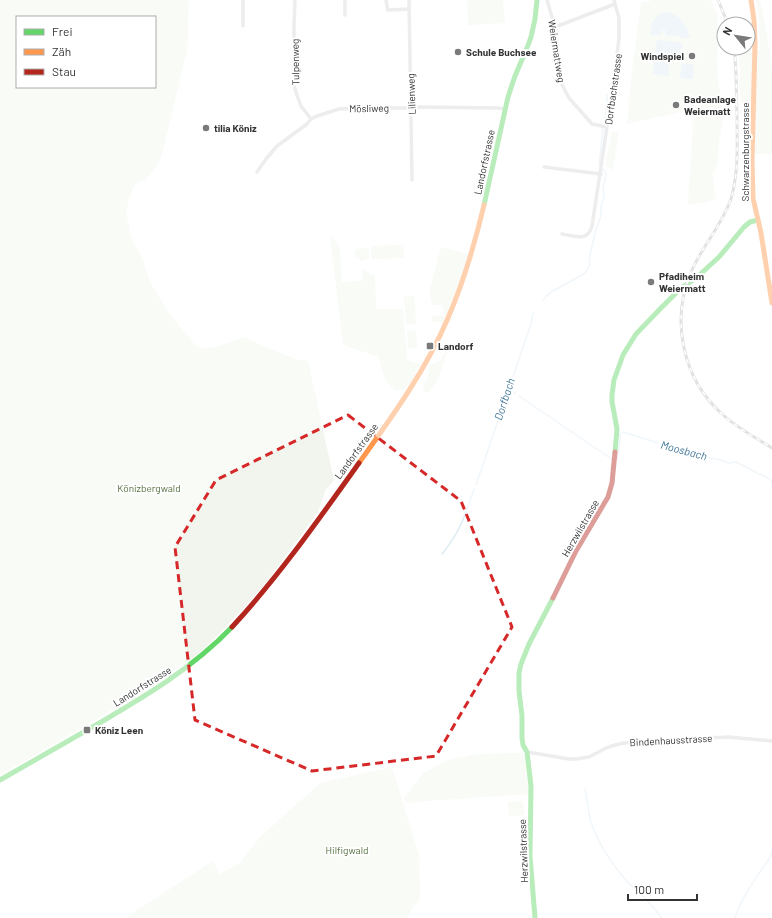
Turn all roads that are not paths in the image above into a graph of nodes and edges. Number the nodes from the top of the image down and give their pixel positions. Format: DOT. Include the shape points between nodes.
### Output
graph roads {
  1 [pos="242,0"];
  2 [pos="295,0"];
  3 [pos="346,0"];
  4 [pos="386,0"];
  5 [pos="409,0"];
  6 [pos="537,0"];
  7 [pos="547,0"];
  8 [pos="751,0"];
  9 [pos="615,2"];
  10 [pos="409,8"];
  11 [pos="345,15"];
  12 [pos="243,26"];
  13 [pos="555,27"];
  14 [pos="411,108"];
  15 [pos="505,109"];
  16 [pos="311,119"];
  17 [pos="608,127"];
  18 [pos="544,167"];
  19 [pos="257,172"];
  20 [pos="600,174"];
  21 [pos="412,180"];
  22 [pos="758,220"];
  23 [pos="562,234"];
  24 [pos="772,303"];
  25 [pos="772,741"];
  26 [pos="527,752"];
  27 [pos="0,780"];
  28 [pos="535,918"];
  1 -- 12 [label="street"];
  2 -- 16 [label="street, Tulpenweg" via="294,86 301,106"];
  3 -- 11 [label="street"];
  4 -- 10 [label="street" via="388,10"];
  5 -- 10 [label="street, Lilienweg"];
  6 -- 15 [label="street, Landorfstrasse" via="531,37 512,81"];
  7 -- 13 [label="street, Weiermattweg"];
  8 -- 22 [label="street, Schwarzenburgstrasse" via="755,43 753,201"];
  9 -- 13 [label="street, Dorfbachstrasse"];
  9 -- 17 [label="street, Dorfbachstrasse" via="619,18 619,39"];
  10 -- 14 [label="street, Lilienweg"];
  13 -- 17 [label="street, Weiermattweg" via="560,83 592,124"];
  14 -- 15 [label="street, Mösliweg"];
  14 -- 16 [label="street, Mösliweg" via="348,108"];
  14 -- 21 [label="street, Lilienweg"];
  15 -- 27 [label="street, Landorfstrasse" via="474,245 444,328 404,399 291,555 230,629 184,669 130,705"];
  16 -- 19 [label="street, Mösliweg" via="277,146"];
  17 -- 20 [label="street, Dorfbachstrasse"];
  18 -- 20 [label="street"];
  20 -- 23 [label="street, Dorfbachstrasse" via="591,231 583,237"];
  22 -- 24 [label="street, Schwarzenburgstrasse"];
  22 -- 26 [label="street, Herzwilstrasse" via="744,227 706,269 660,308 636,334 619,364 612,395 617,429 610,490 604,505 571,560 521,664 519,687 522,738"];
  25 -- 26 [label="street, Bindenhausstrasse" via="728,737 643,741 615,745 589,757 576,759"];
  26 -- 28 [label="street, Herzwilstrasse" via="531,786 530,856"];
}
